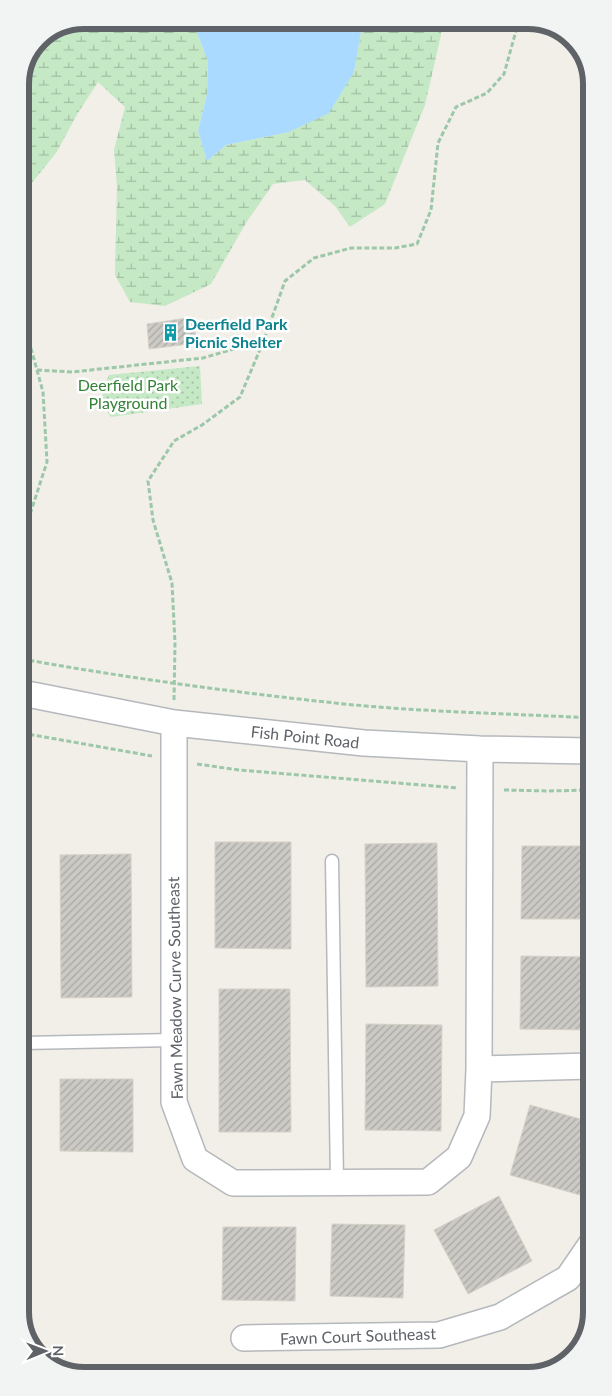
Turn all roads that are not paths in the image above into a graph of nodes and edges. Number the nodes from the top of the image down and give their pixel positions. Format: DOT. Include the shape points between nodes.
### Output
graph roads {
  1 [pos="29,694"];
  2 [pos="174,723"];
  3 [pos="480,749"];
  4 [pos="583,751"];
  5 [pos="332,861"];
  6 [pos="174,1040"];
  7 [pos="29,1043"];
  8 [pos="583,1066"];
  9 [pos="479,1069"];
  10 [pos="337,1182"];
  11 [pos="583,1256"];
  12 [pos="244,1338"];
  1 -- 2 [label="street, Fish Point Road"];
  2 -- 3 [label="street, Fish Point Road" via="364,743"];
  2 -- 6 [label="street, Fawn Meadow Curve Southeast"];
  3 -- 4 [label="street, Fish Point Road"];
  3 -- 9 [label="street, Fawn Meadow Curve Southeast"];
  5 -- 10 [label="lane"];
  6 -- 7 [label="lane"];
  6 -- 10 [label="street, Fawn Meadow Curve Southeast" via="174,1102 195,1159 233,1183"];
  8 -- 9 [label="street"];
  9 -- 10 [label="street, Fawn Meadow Curve Southeast" via="477,1116 459,1157 428,1182"];
  11 -- 12 [label="street, Fawn Court Southeast" via="568,1278 500,1318 439,1335"];
}
